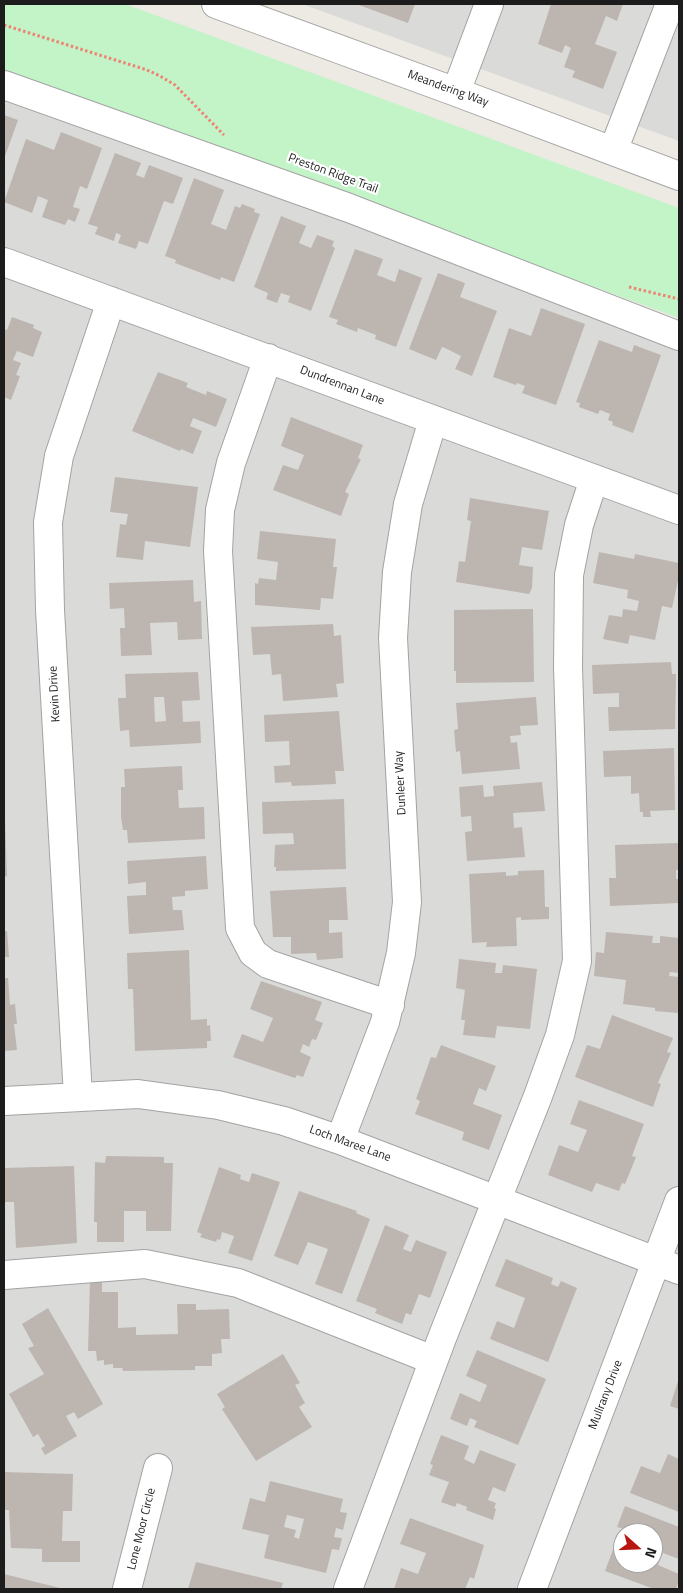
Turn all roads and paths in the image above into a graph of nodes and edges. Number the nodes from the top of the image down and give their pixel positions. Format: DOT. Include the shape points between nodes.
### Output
graph roads {
  1 [pos="216,4"];
  2 [pos="489,4"];
  3 [pos="670,4"];
  4 [pos="4,25"];
  5 [pos="4,85"];
  6 [pos="456,92"];
  7 [pos="229,138"];
  8 [pos="613,151"];
  9 [pos="679,176"];
  10 [pos="4,262"];
  11 [pos="620,284"];
  12 [pos="679,299"];
  13 [pos="111,301"];
  14 [pos="679,336"];
  15 [pos="268,358"];
  16 [pos="433,420"];
  17 [pos="594,479"];
  18 [pos="679,510"];
  19 [pos="390,1005"];
  20 [pos="78,1096"];
  21 [pos="4,1101"];
  22 [pos="340,1140"];
  23 [pos="497,1200"];
  24 [pos="679,1201"];
  25 [pos="668,1266"];
  26 [pos="4,1275"];
  27 [pos="433,1360"];
  28 [pos="158,1468"];
  29 [pos="127,1589"];
  30 [pos="348,1589"];
  31 [pos="532,1589"];
  1 -- 6 [label="street, Meandering Way"];
  2 -- 6 [label="street"];
  3 -- 8 [label="street"];
  4 -- 7 [label="path" via="160,76 175,85"];
  5 -- 14 [label="street" via="349,208"];
  6 -- 8 [label="street, Meandering Way"];
  8 -- 9 [label="street, Meandering Way"];
  10 -- 13 [label="street, Dundrennan Lane"];
  11 -- 12 [label="path"];
  13 -- 15 [label="street, Dundrennan Lane"];
  13 -- 20 [label="street, Kevin Drive" via="59,456 48,522 50,620"];
  15 -- 16 [label="street, Dundrennan Lane"];
  15 -- 19 [label="street" via="231,463 220,510 218,551 240,928 253,953 268,964"];
  16 -- 17 [label="street, Dundrennan Lane"];
  16 -- 19 [label="street, Dunleer Way" via="408,504 397,572 393,638 407,902"];
  17 -- 18 [label="street, Dundrennan Lane"];
  17 -- 23 [label="street" via="579,525 569,575 568,667 576,961 560,1035"];
  19 -- 22 [label="street, Dunleer Way"];
  20 -- 21 [label="street, Loch Maree Lane"];
  20 -- 22 [label="street, Loch Maree Lane" via="138,1094 218,1105 284,1121"];
  22 -- 23 [label="street, Loch Maree Lane"];
  23 -- 25 [label="street, Loch Maree Lane"];
  23 -- 27 [label="street"];
  24 -- 25 [label="street, Mullrany Drive"];
  25 -- 31 [label="street, Mullrany Drive"];
  26 -- 27 [label="street" via="145,1264 238,1283"];
  27 -- 30 [label="street"];
  28 -- 29 [label="street, Lone Moor Circle"];
}
